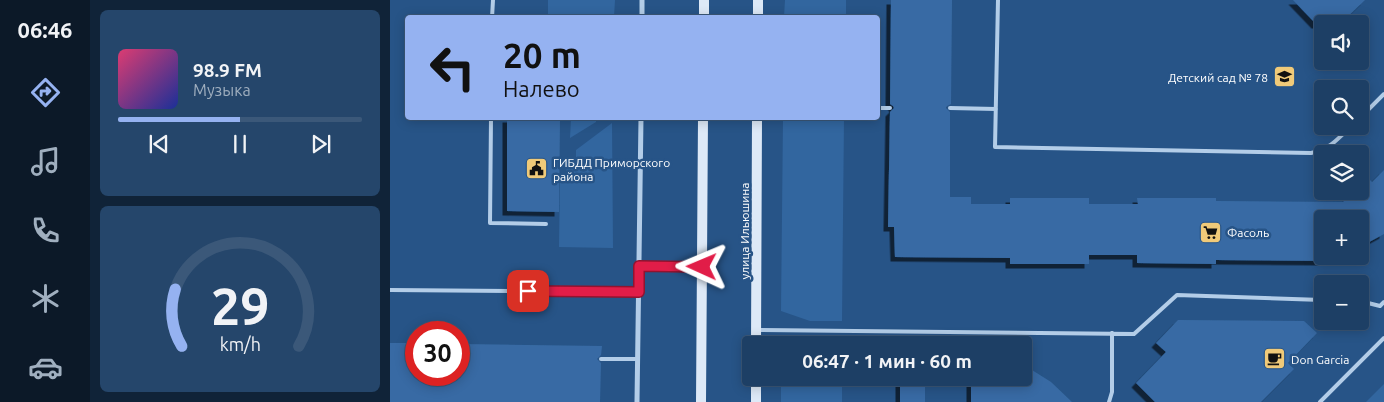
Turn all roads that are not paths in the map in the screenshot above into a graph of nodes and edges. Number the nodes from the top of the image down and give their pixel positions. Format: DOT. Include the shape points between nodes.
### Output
graph roads {
  1 [pos="493,0"];
  2 [pos="642,0"];
  3 [pos="704,0"];
  4 [pos="758,0"];
  5 [pos="998,0"];
  6 [pos="492,15"];
  7 [pos="642,15"];
  8 [pos="704,15"];
  9 [pos="758,15"];
  10 [pos="1384,94"];
  11 [pos="880,108"];
  12 [pos="890,108"];
  13 [pos="950,108"];
  14 [pos="996,109"];
  15 [pos="1369,109"];
  16 [pos="491,120"];
  17 [pos="641,120"];
  18 [pos="703,120"];
  19 [pos="757,120"];
  20 [pos="1342,135"];
  21 [pos="546,224"];
  22 [pos="639,266"];
  23 [pos="702,267"];
  24 [pos="390,290"];
  25 [pos="639,292"];
  26 [pos="1314,300"];
  27 [pos="1369,303"];
  28 [pos="1383,306"];
  29 [pos="756,330"];
  30 [pos="1112,333"];
  31 [pos="756,336"];
  32 [pos="1384,338"];
  33 [pos="601,359"];
  34 [pos="637,359"];
  35 [pos="756,386"];
  36 [pos="637,402"];
  37 [pos="701,402"];
  38 [pos="756,402"];
  39 [pos="1109,402"];
  40 [pos="1320,402"];
  1 -- 6 [label="lane"];
  2 -- 7 [label="street"];
  3 -- 8 [label="main road"];
  4 -- 9 [label="main road"];
  5 -- 14 [label="lane"];
  10 -- 15 [label="lane"];
  11 -- 12 [label="lane"];
  13 -- 14 [label="lane"];
  14 -- 20 [label="lane" via="995,148 1311,153 1324,150"];
  16 -- 21 [label="lane" via="490,224"];
  17 -- 22 [label="street"];
  18 -- 23 [label="main road"];
  19 -- 29 [label="main road, улица Ильюшина"];
  22 -- 23 [label="street"];
  22 -- 25 [label="street"];
  23 -- 37 [label="main road"];
  24 -- 25 [label="lane"];
  25 -- 34 [label="street"];
  26 -- 30 [label="lane" via="1177,295 1134,334"];
  27 -- 28 [label="lane"];
  29 -- 30 [label="lane"];
  29 -- 31 [label="main road, улица Ильюшина"];
  30 -- 39 [label="lane" via="1112,392"];
  32 -- 40 [label="lane"];
  33 -- 34 [label="lane"];
  34 -- 36 [label="street"];
  35 -- 38 [label="main road"];
}
